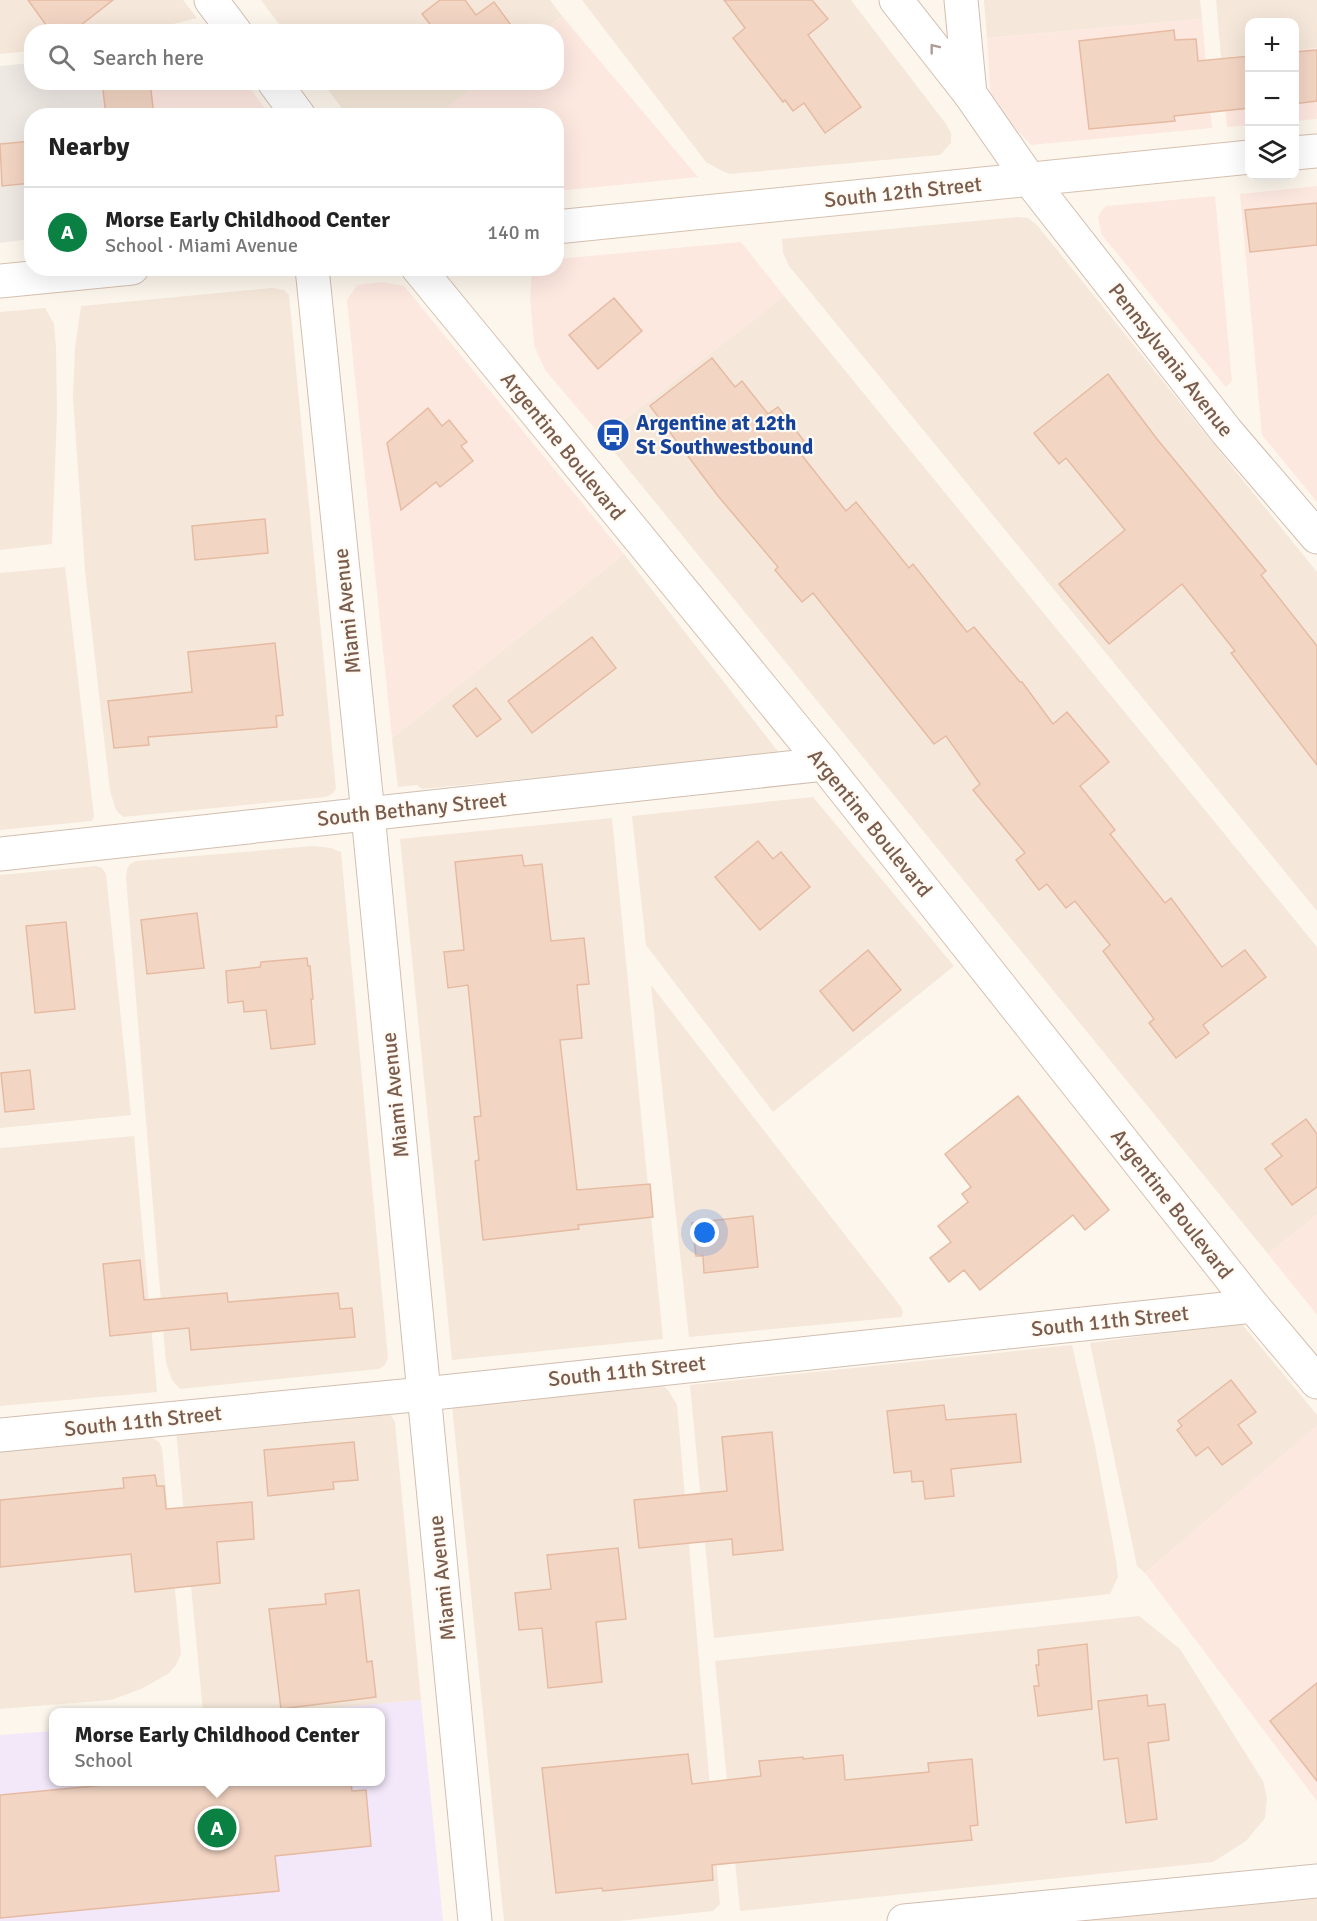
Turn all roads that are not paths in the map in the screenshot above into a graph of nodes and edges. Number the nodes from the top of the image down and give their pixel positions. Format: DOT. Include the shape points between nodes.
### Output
graph roads {
  1 [pos="211,0"];
  2 [pos="896,0"];
  3 [pos="961,0"];
  4 [pos="229,24"];
  5 [pos="280,90"];
  6 [pos="970,94"];
  7 [pos="293,108"];
  8 [pos="1317,151"];
  9 [pos="1299,153"];
  10 [pos="1245,157"];
  11 [pos="1029,179"];
  12 [pos="564,226"];
  13 [pos="51,276"];
  14 [pos="313,276"];
  15 [pos="425,276"];
  16 [pos="0,281"];
  17 [pos="1317,537"];
  18 [pos="824,764"];
  19 [pos="368,814"];
  20 [pos="0,854"];
  21 [pos="1253,1306"];
  22 [pos="1317,1382"];
  23 [pos="424,1394"];
  24 [pos="0,1435"];
  25 [pos="1317,1881"];
  26 [pos="475,1921"];
  27 [pos="904,1921"];
  1 -- 4 [label="street"];
  6 -- 2 [label="street, one-way"];
  3 -- 6 [label="street"];
  5 -- 7 [label="street"];
  6 -- 11 [label="street, Pennsylvania Avenue"];
  8 -- 9 [label="street"];
  10 -- 11 [label="street, South 12th Street"];
  11 -- 12 [label="street, South 12th Street"];
  11 -- 17 [label="street, Pennsylvania Avenue" via="1227,432"];
  13 -- 16 [label="street"];
  14 -- 19 [label="street, Miami Avenue"];
  15 -- 18 [label="street, Argentine Boulevard"];
  18 -- 19 [label="street, South Bethany Street"];
  18 -- 21 [label="street, Argentine Boulevard"];
  19 -- 20 [label="street, South Bethany Street"];
  19 -- 23 [label="street, Miami Avenue"];
  21 -- 22 [label="street, Argentine Boulevard"];
  21 -- 23 [label="street, South 11th Street"];
  23 -- 24 [label="street, South 11th Street"];
  23 -- 26 [label="street, Miami Avenue"];
  25 -- 27 [label="street"];
}
